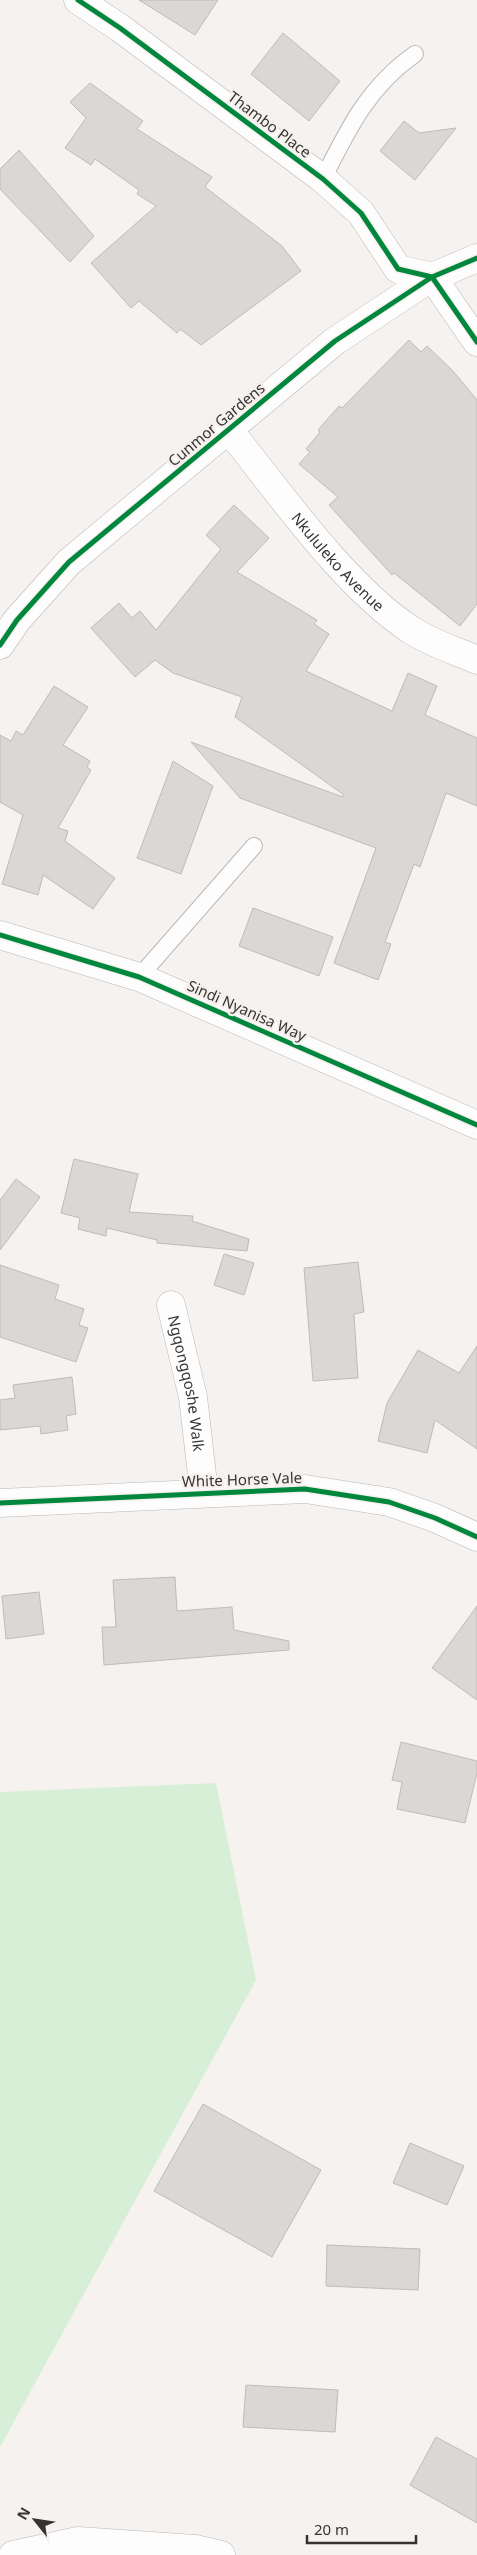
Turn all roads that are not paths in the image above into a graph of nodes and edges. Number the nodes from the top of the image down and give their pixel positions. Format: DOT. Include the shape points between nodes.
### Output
graph roads {
  1 [pos="78,0"];
  2 [pos="415,54"];
  3 [pos="323,179"];
  4 [pos="477,258"];
  5 [pos="432,277"];
  6 [pos="477,342"];
  7 [pos="228,430"];
  8 [pos="0,645"];
  9 [pos="477,660"];
  10 [pos="254,846"];
  11 [pos="0,935"];
  12 [pos="139,977"];
  13 [pos="477,1125"];
  14 [pos="171,1305"];
  15 [pos="204,1492"];
  16 [pos="0,1503"];
  17 [pos="477,1537"];
  18 [pos="124,2550"];
  19 [pos="13,2555"];
  20 [pos="220,2555"];
  1 -- 3 [label="street, Thambo Place"];
  2 -- 3 [label="lane" via="393,70 364,103"];
  3 -- 5 [label="street, Thambo Place" via="361,213 398,269"];
  4 -- 5 [label="street, Cunmor Gardens"];
  5 -- 6 [label="street"];
  5 -- 7 [label="street, Cunmor Gardens" via="335,341"];
  7 -- 8 [label="street, Cunmor Gardens" via="69,562 17,620"];
  7 -- 9 [label="street, Nkululeko Avenue" via="367,594 412,630"];
  10 -- 12 [label="lane"];
  11 -- 12 [label="street, Sindi Nyanisa Way"];
  12 -- 13 [label="street, Sindi Nyanisa Way"];
  14 -- 15 [label="street, Ngqongqoshe Walk" via="193,1397"];
  15 -- 16 [label="street, White Horse Vale"];
  15 -- 17 [label="street, White Horse Vale" via="305,1488 389,1502 436,1518"];
  18 -- 19 [label="street" via="78,2541"];
  18 -- 20 [label="street" via="195,2549"];
}
